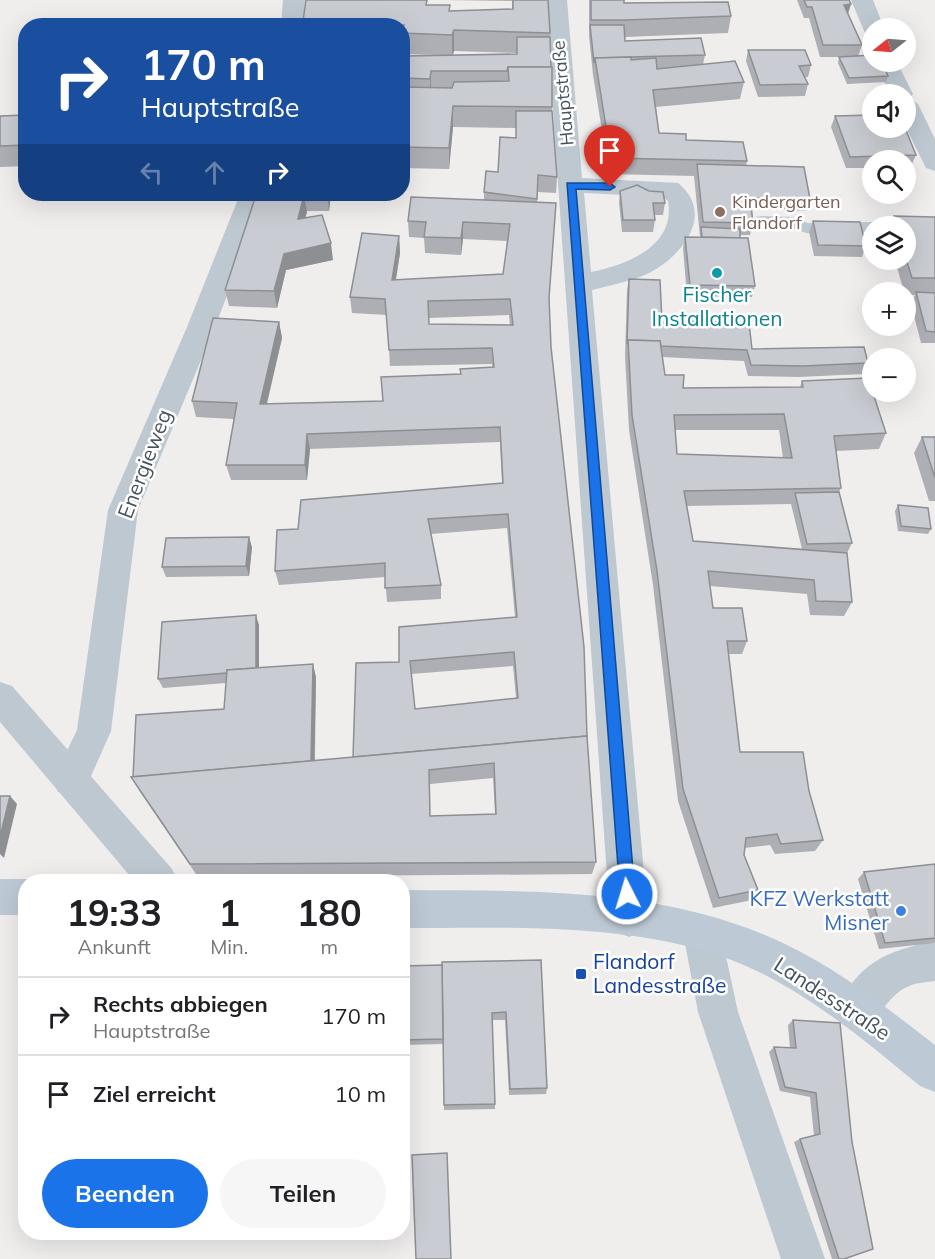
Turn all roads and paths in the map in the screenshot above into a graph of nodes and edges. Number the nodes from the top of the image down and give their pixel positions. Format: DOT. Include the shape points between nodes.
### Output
graph roads {
  1 [pos="294,0"];
  2 [pos="556,0"];
  3 [pos="862,0"];
  4 [pos="293,18"];
  5 [pos="869,18"];
  6 [pos="916,124"];
  7 [pos="935,163"];
  8 [pos="571,185"];
  9 [pos="250,201"];
  10 [pos="761,221"];
  11 [pos="862,227"];
  12 [pos="578,284"];
  13 [pos="0,697"];
  14 [pos="71,780"];
  15 [pos="152,874"];
  16 [pos="0,897"];
  17 [pos="18,897"];
  18 [pos="410,909"];
  19 [pos="629,918"];
  20 [pos="702,933"];
  21 [pos="935,961"];
  22 [pos="856,1011"];
  23 [pos="935,1071"];
  24 [pos="803,1259"];
  1 -- 4 [label="street"];
  2 -- 8 [label="street, Hauptstraße"];
  3 -- 5 [label="street"];
  6 -- 7 [label="street"];
  8 -- 12 [label="street, Hauptstraße"];
  8 -- 12 [label="street" via="669,189 680,198 683,220 671,242 651,261 617,277"];
  9 -- 14 [label="street, Energieweg" via="123,510 94,730"];
  10 -- 11 [label="lane" via="793,222 806,228"];
  12 -- 19 [label="street, Hauptstraße"];
  13 -- 14 [label="street"];
  14 -- 15 [label="street"];
  16 -- 17 [label="main road"];
  18 -- 19 [label="main road, Landesstraße"];
  19 -- 20 [label="main road, Landesstraße"];
  20 -- 22 [label="main road, Landesstraße" via="754,950 801,974"];
  20 -- 24 [label="street" via="718,1012"];
  21 -- 22 [label="street" via="897,969"];
  22 -- 23 [label="main road, Landesstraße"];
}
